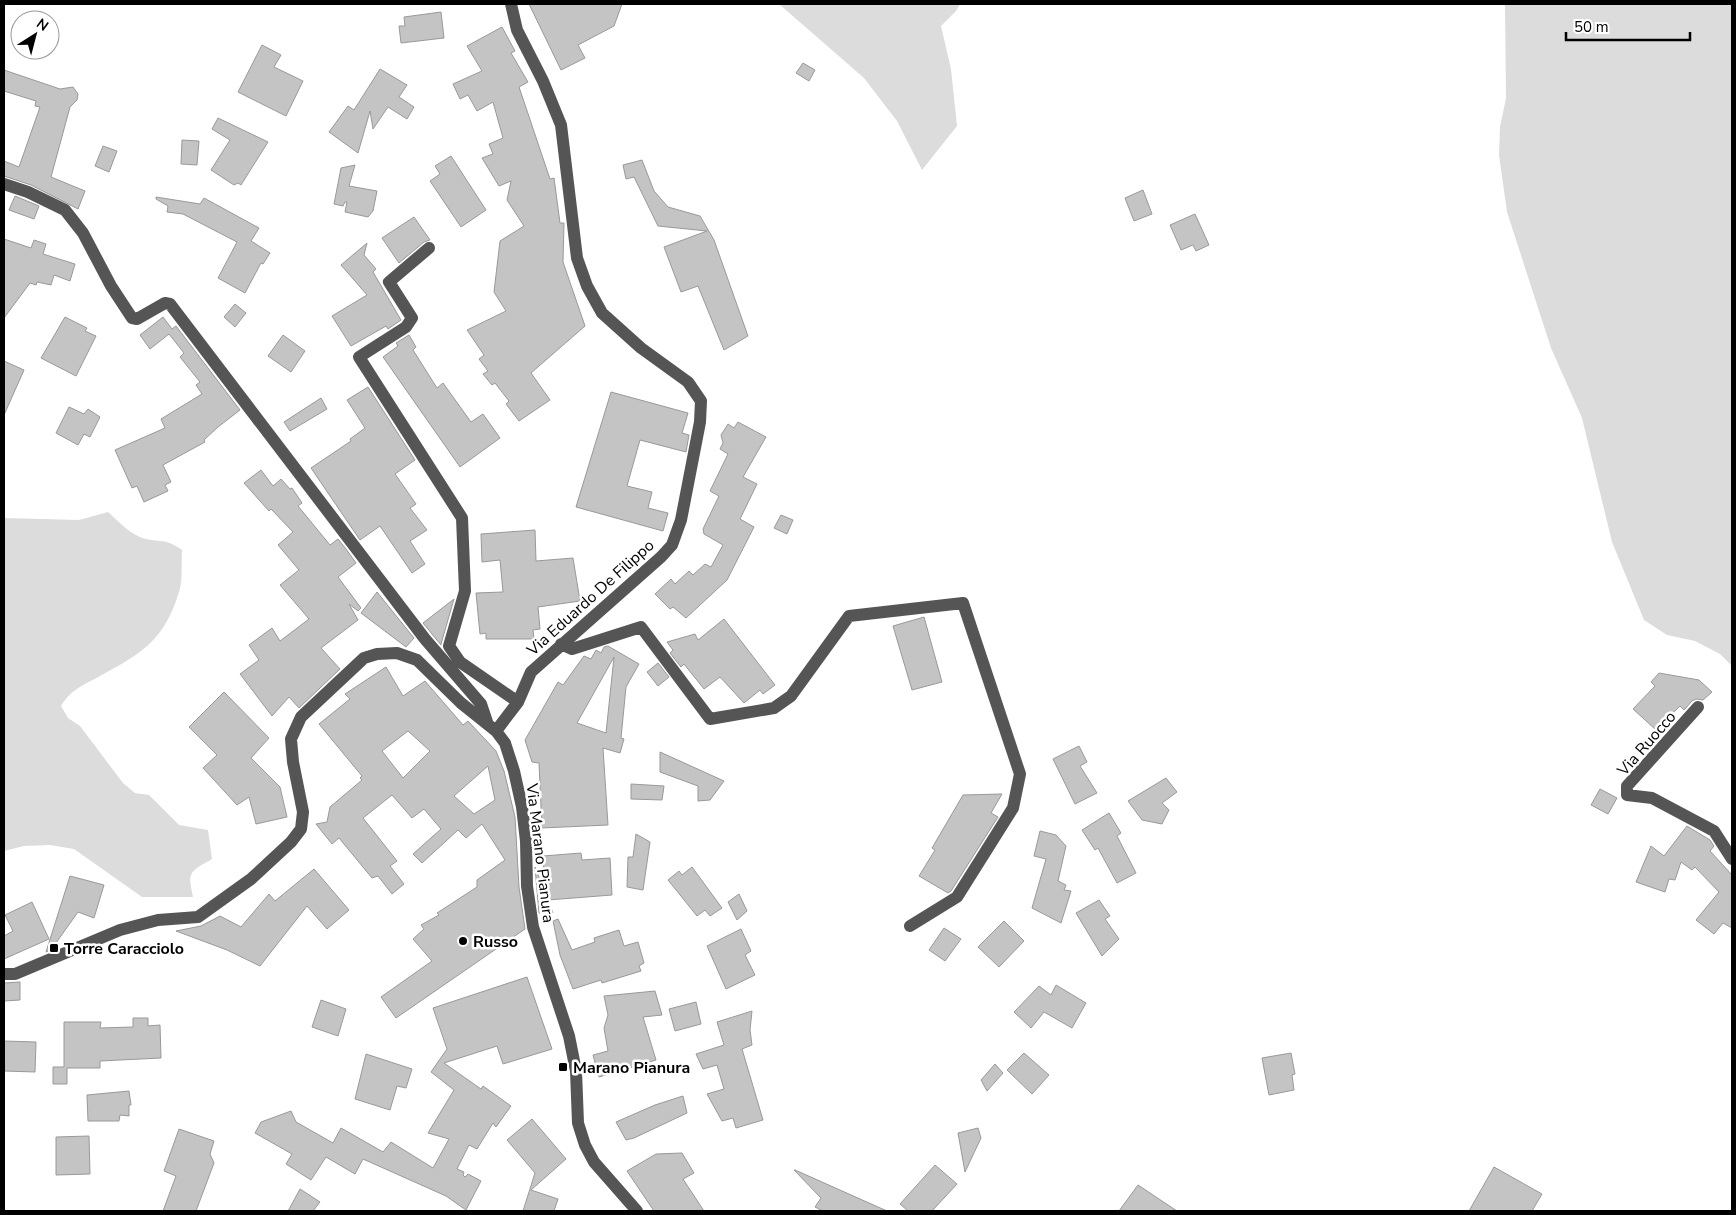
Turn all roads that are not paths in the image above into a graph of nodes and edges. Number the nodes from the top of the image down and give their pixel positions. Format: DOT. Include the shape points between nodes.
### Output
graph roads {
  1 [pos="511,4"];
  2 [pos="4,184"];
  3 [pos="429,248"];
  4 [pos="561,644"];
  5 [pos="518,702"];
  6 [pos="1698,707"];
  7 [pos="492,727"];
  8 [pos="1732,859"];
  9 [pos="910,926"];
  10 [pos="4,974"];
  11 [pos="637,1211"];
  1 -- 4 [label="street, Via Eduardo De Filippo" via="517,30 561,125 577,258 587,286 602,313 640,348 688,382 701,401 700,422 672,545"];
  2 -- 7 [label="street" via="65,210 132,318 137,319 164,303 170,304 425,639 482,704"];
  3 -- 5 [label="street" via="388,282 412,318 406,328 359,357 462,518 465,591 450,646 460,662"];
  4 -- 5 [label="street, Via Eduardo De Filippo" via="531,672"];
  4 -- 9 [label="street" via="572,650 641,627 710,719 774,708 791,696 849,616 964,603 1020,774 1013,808 957,897"];
  5 -- 7 [label="street, Via Eduardo De Filippo"];
  6 -- 8 [label="street, Via Ruocco" via="1627,786 1628,795 1652,798 1714,831"];
  7 -- 10 [label="street, Via Marano Pianura" via="417,660 397,653 364,658 301,718 291,738 303,812 301,829 251,879 198,917 158,920 120,930 15,974"];
  7 -- 11 [label="street, Via Marano Pianura" via="508,753 522,807 533,927 569,1036 576,1070 578,1123 594,1162"];
}
